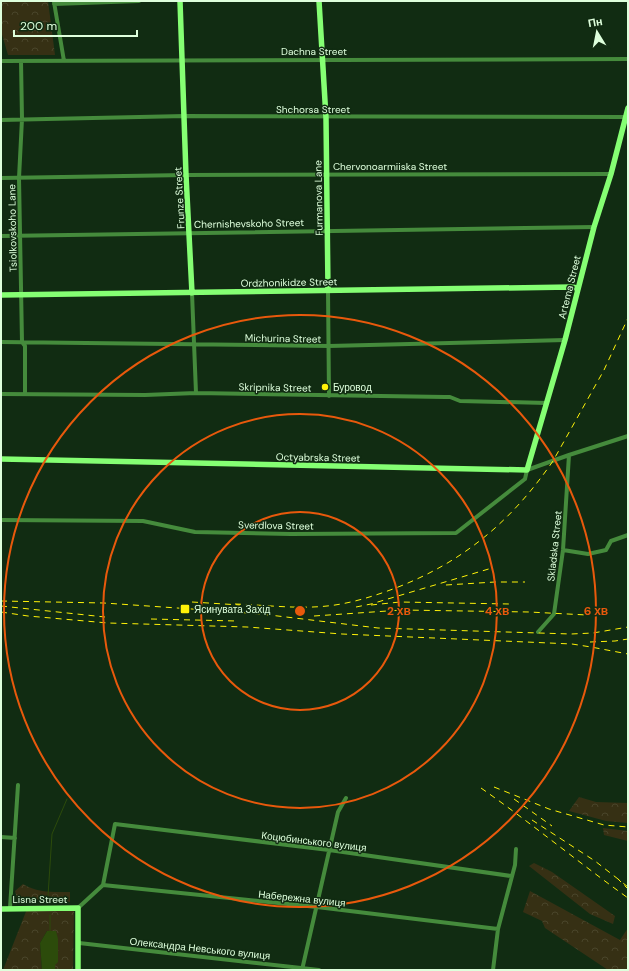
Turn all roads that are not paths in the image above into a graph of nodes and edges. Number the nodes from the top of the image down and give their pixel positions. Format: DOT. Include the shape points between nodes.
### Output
graph roads {
  1 [pos="139,1"];
  2 [pos="180,1"];
  3 [pos="319,1"];
  4 [pos="54,2"];
  5 [pos="322,59"];
  6 [pos="628,59"];
  7 [pos="183,60"];
  8 [pos="1,61"];
  9 [pos="21,61"];
  10 [pos="64,61"];
  11 [pos="628,108"];
  12 [pos="185,116"];
  13 [pos="625,117"];
  14 [pos="326,118"];
  15 [pos="22,119"];
  16 [pos="1,120"];
  17 [pos="327,174"];
  18 [pos="611,174"];
  19 [pos="186,175"];
  20 [pos="1,178"];
  21 [pos="19,178"];
  22 [pos="594,228"];
  23 [pos="328,230"];
  24 [pos="190,232"];
  25 [pos="20,235"];
  26 [pos="1,236"];
  27 [pos="577,288"];
  28 [pos="328,290"];
  29 [pos="192,292"];
  30 [pos="21,295"];
  31 [pos="1,296"];
  32 [pos="565,340"];
  33 [pos="1,342"];
  34 [pos="22,342"];
  35 [pos="195,344"];
  36 [pos="329,346"];
  37 [pos="196,393"];
  38 [pos="1,394"];
  39 [pos="25,394"];
  40 [pos="329,396"];
  41 [pos="547,403"];
  42 [pos="628,436"];
  43 [pos="569,455"];
  44 [pos="1,459"];
  45 [pos="527,470"];
  46 [pos="1,520"];
  47 [pos="628,535"];
  48 [pos="563,550"];
  49 [pos="538,632"];
  50 [pos="18,785"];
  51 [pos="346,798"];
  52 [pos="1,837"];
  53 [pos="15,838"];
  54 [pos="516,849"];
  55 [pos="329,850"];
  56 [pos="511,876"];
  57 [pos="103,885"];
  58 [pos="317,907"];
  59 [pos="10,908"];
  60 [pos="78,908"];
  61 [pos="1,909"];
  62 [pos="498,929"];
  63 [pos="78,943"];
  64 [pos="302,969"];
  65 [pos="78,970"];
  66 [pos="319,970"];
  67 [pos="493,970"];
  1 -- 4 [label="street"];
  2 -- 7 [label="main road, Frunze Street"];
  3 -- 5 [label="main road, Furmanova Lane"];
  4 -- 10 [label="street"];
  5 -- 6 [label="street, Dachna Street"];
  5 -- 7 [label="street, Dachna Street"];
  5 -- 14 [label="main road, Furmanova Lane"];
  7 -- 10 [label="street, Dachna Street"];
  7 -- 12 [label="main road, Frunze Street"];
  8 -- 9 [label="street, Dachna Street"];
  9 -- 10 [label="street, Dachna Street"];
  9 -- 15 [label="street, Tsiolkovskoho Lane"];
  11 -- 13 [label="main road, Artema Street"];
  12 -- 14 [label="street, Shchorsa Street"];
  12 -- 15 [label="street, Shchorsa Street"];
  12 -- 19 [label="main road, Frunze Street"];
  13 -- 14 [label="street, Shchorsa Street"];
  13 -- 18 [label="main road, Artema Street"];
  14 -- 17 [label="main road, Furmanova Lane"];
  15 -- 16 [label="street, Shchorsa Street"];
  15 -- 21 [label="street, Tsiolkovskoho Lane"];
  17 -- 18 [label="street, Chervonoarmiiska Street"];
  17 -- 19 [label="street, Chervonoarmiiska Street"];
  17 -- 23 [label="main road, Furmanova Lane"];
  18 -- 22 [label="main road, Artema Street"];
  19 -- 21 [label="street, Chervonoarmiiska Street"];
  19 -- 24 [label="main road, Frunze Street"];
  20 -- 21 [label="street, Chervonoarmiiska Street"];
  21 -- 25 [label="street, Tsiolkovskoho Lane"];
  22 -- 23 [label="street, Chernishevskoho Street"];
  22 -- 27 [label="main road, Artema Street"];
  23 -- 24 [label="street, Chernishevskoho Street"];
  23 -- 28 [label="main road, Furmanova Lane"];
  24 -- 25 [label="street, Chernishevskoho Street"];
  24 -- 29 [label="main road, Frunze Street"];
  25 -- 26 [label="street, Chernishevskoho Street"];
  25 -- 30 [label="street, Tsiolkovskoho Lane"];
  27 -- 28 [label="main road, Ordzhonikidze Street"];
  27 -- 32 [label="main road, Artema Street"];
  28 -- 29 [label="main road, Ordzhonikidze Street"];
  28 -- 36 [label="street, Furmanova Lane"];
  29 -- 30 [label="main road, Ordzhonikidze Street"];
  29 -- 35 [label="street, Frunze Street"];
  30 -- 31 [label="main road, Ordzhonikidze Street"];
  30 -- 34 [label="street, Tsiolkovskoho Lane"];
  32 -- 36 [label="street, Michurina Street"];
  32 -- 41 [label="main road, Artema Street"];
  33 -- 34 [label="street, Michurina Street"];
  34 -- 35 [label="street, Michurina Street"];
  34 -- 39 [label="street, Tsiolkovskoho Lane" via="26,346"];
  35 -- 36 [label="street, Michurina Street"];
  35 -- 37 [label="street, Frunze Street"];
  36 -- 40 [label="street, Furmanova Lane"];
  37 -- 39 [label="street, Skripnika Street"];
  37 -- 40 [label="street, Skripnika Street"];
  38 -- 39 [label="street, Skripnika Street"];
  40 -- 41 [label="street, Skripnika Street" via="450,397 460,401"];
  41 -- 45 [label="main road, Artema Street"];
  42 -- 43 [label="street, Octyabrska Street"];
  43 -- 45 [label="street, Octyabrska Street"];
  43 -- 48 [label="street, Skladska Street"];
  44 -- 45 [label="main road, Octyabrska Street"];
  45 -- 46 [label="street, Sverdlova Street" via="525,479 456,533 195,532 143,521"];
  47 -- 48 [label="street" via="611,541 606,550 588,554"];
  48 -- 49 [label="street, Skladska Street" via="554,614"];
  50 -- 53 [label="street"];
  51 -- 55 [label="street" via="338,812"];
  52 -- 53 [label="street"];
  53 -- 59 [label="street"];
  54 -- 56 [label="street"];
  55 -- 56 [label="street, Коцюбинського вулиця"];
  55 -- 57 [label="street, Коцюбинського вулиця" via="115,824"];
  55 -- 58 [label="street"];
  56 -- 62 [label="street"];
  57 -- 58 [label="street, Набережна вулиця"];
  57 -- 60 [label="street"];
  58 -- 62 [label="street, Набережна вулиця"];
  58 -- 64 [label="street"];
  59 -- 60 [label="main road, Lisna Street"];
  59 -- 61 [label="main road, Lisna Street"];
  60 -- 63 [label="main road"];
  62 -- 67 [label="street"];
  63 -- 64 [label="street, Олександра Невського вулиця"];
  63 -- 65 [label="main road"];
  64 -- 66 [label="street, Олександра Невського вулиця"];
}
